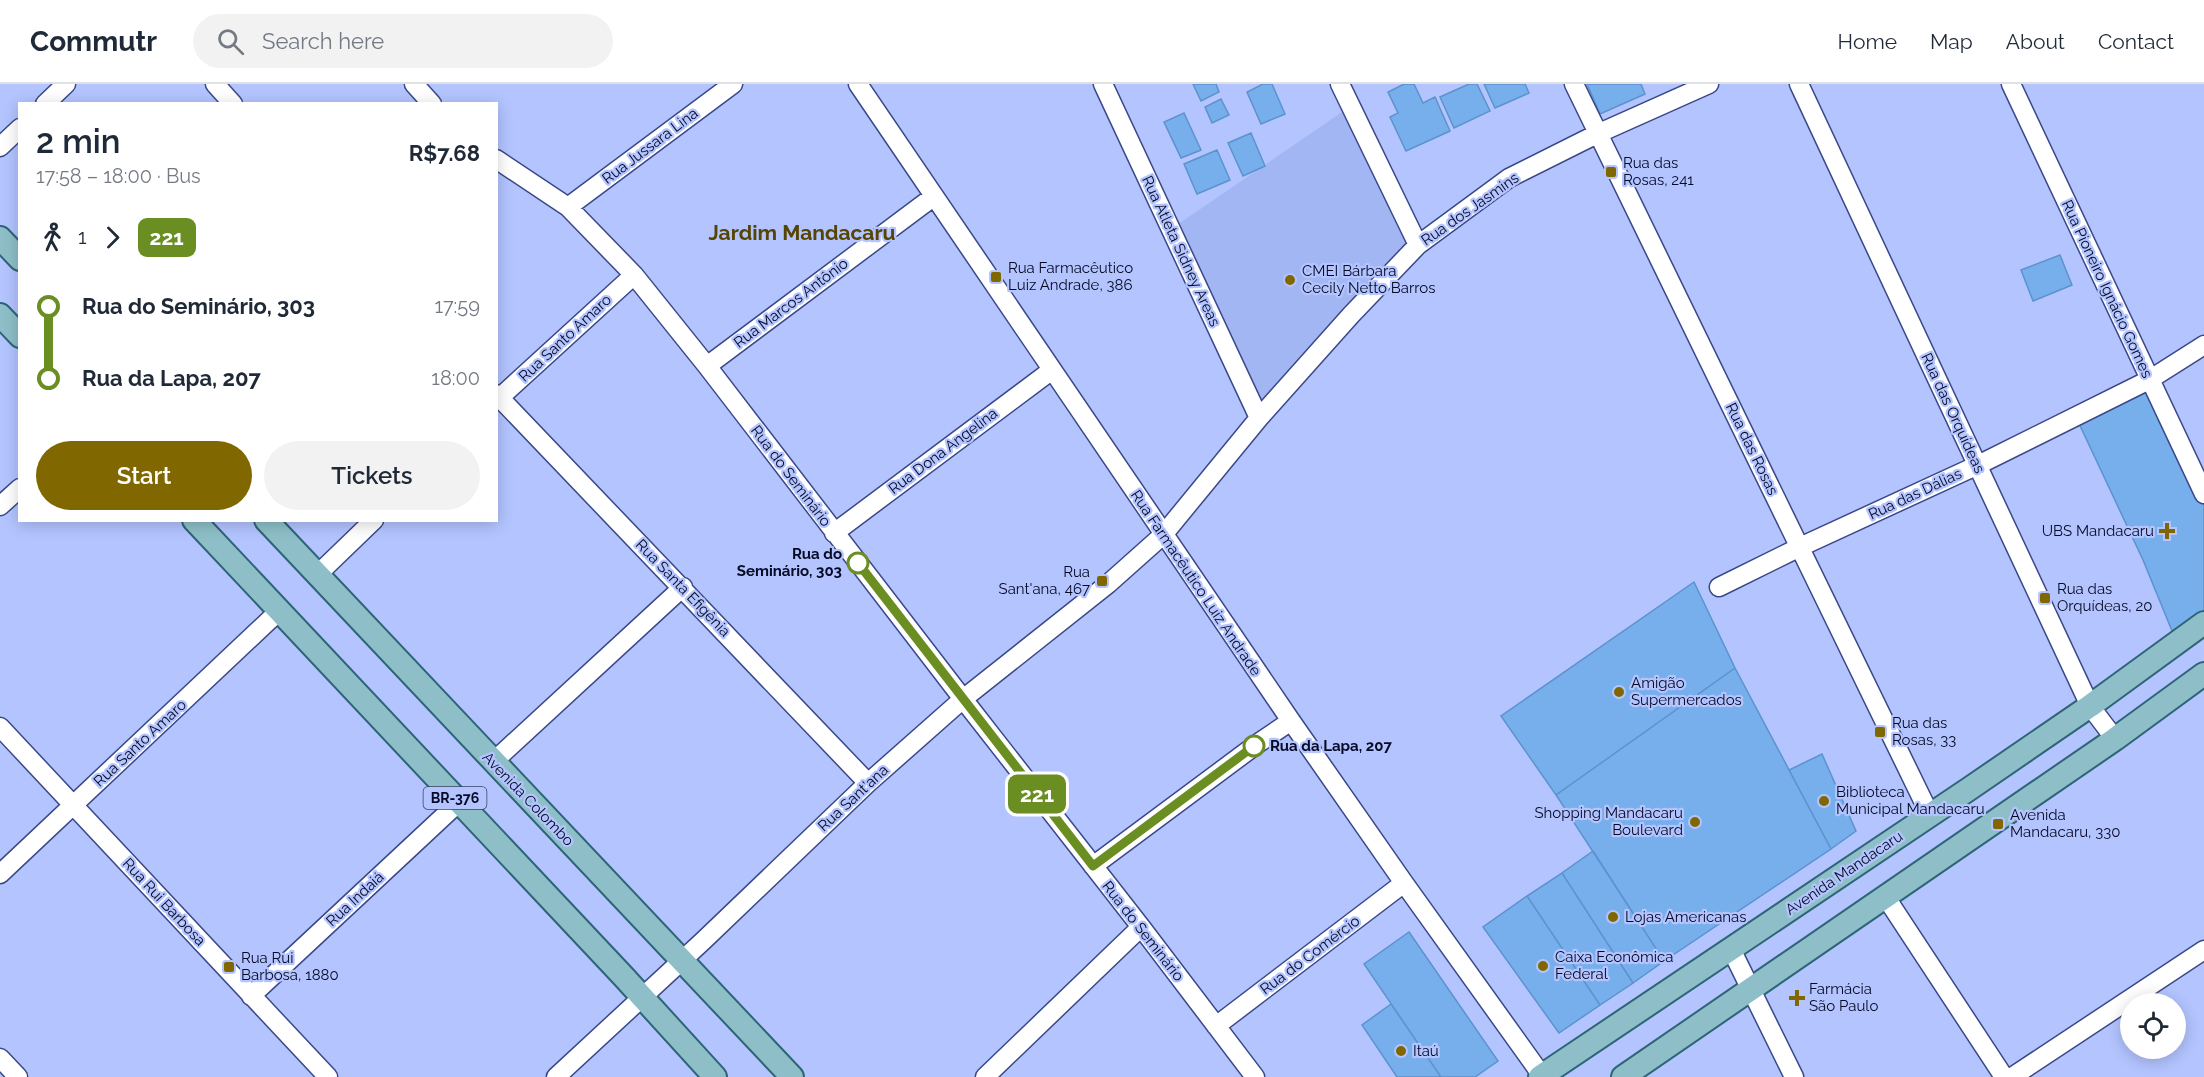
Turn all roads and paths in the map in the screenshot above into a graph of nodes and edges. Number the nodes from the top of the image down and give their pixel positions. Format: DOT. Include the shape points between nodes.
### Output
graph roads {
  1 [pos="66,84"];
  2 [pos="215,84"];
  3 [pos="414,84"];
  4 [pos="733,84"];
  5 [pos="858,84"];
  6 [pos="1103,84"];
  7 [pos="1341,84"];
  8 [pos="1574,84"];
  9 [pos="1709,84"];
  10 [pos="1798,84"];
  11 [pos="2011,84"];
  12 [pos="47,102"];
  13 [pos="231,102"];
  14 [pos="430,102"];
  15 [pos="18,130"];
  16 [pos="1597,134"];
  17 [pos="0,147"];
  18 [pos="498,160"];
  19 [pos="933,197"];
  20 [pos="567,207"];
  21 [pos="0,238"];
  22 [pos="1418,245"];
  23 [pos="18,257"];
  24 [pos="634,275"];
  25 [pos="0,315"];
  26 [pos="18,334"];
  27 [pos="2204,345"];
  28 [pos="707,366"];
  29 [pos="1052,370"];
  30 [pos="2149,381"];
  31 [pos="498,397"];
  32 [pos="1259,418"];
  33 [pos="1978,465"];
  34 [pos="18,490"];
  35 [pos="2204,494"];
  36 [pos="0,506"];
  37 [pos="196,522"];
  38 [pos="268,522"];
  39 [pos="372,522"];
  40 [pos="834,533"];
  41 [pos="1163,535"];
  42 [pos="1800,547"];
  43 [pos="317,575"];
  44 [pos="683,587"];
  45 [pos="1719,587"];
  46 [pos="279,611"];
  47 [pos="2204,624"];
  48 [pos="2203,675"];
  49 [pos="963,699"];
  50 [pos="2090,706"];
  51 [pos="1291,721"];
  52 [pos="0,728"];
  53 [pos="2115,739"];
  54 [pos="493,762"];
  55 [pos="868,783"];
  56 [pos="459,802"];
  57 [pos="74,805"];
  58 [pos="1930,815"];
  59 [pos="1093,866"];
  60 [pos="0,874"];
  61 [pos="1404,883"];
  62 [pos="1885,896"];
  63 [pos="1141,927"];
  64 [pos="1731,949"];
  65 [pos="2204,950"];
  66 [pos="681,961"];
  67 [pos="1751,989"];
  68 [pos="252,996"];
  69 [pos="643,997"];
  70 [pos="1216,1026"];
  71 [pos="0,1058"];
  72 [pos="18,1077"];
  73 [pos="328,1077"];
  74 [pos="556,1077"];
  75 [pos="715,1077"];
  76 [pos="792,1077"];
  77 [pos="985,1077"];
  78 [pos="1255,1077"];
  79 [pos="1542,1077"];
  80 [pos="1623,1077"];
  81 [pos="1794,1077"];
  82 [pos="2004,1077"];
  83 [pos="2012,1077"];
  1 -- 12 [label="street"];
  2 -- 13 [label="street"];
  3 -- 14 [label="street"];
  4 -- 20 [label="street, Rua Jussara Lina"];
  5 -- 19 [label="street, Rua Farmacêutico Luiz Andrade"];
  6 -- 32 [label="street, Rua Atleta Sidney Areas"];
  7 -- 22 [label="street"];
  8 -- 16 [label="street, Rua das Rosas"];
  9 -- 16 [label="street, Rua dos Jasmins"];
  10 -- 33 [label="street, Rua das Orquídeas"];
  11 -- 30 [label="street, Rua Pioneiro Ignácio Gomes"];
  15 -- 17 [label="street"];
  16 -- 22 [label="street, Rua dos Jasmins" via="1509,178"];
  16 -- 42 [label="street, Rua das Rosas"];
  18 -- 20 [label="street, Rua do Seminário"];
  19 -- 28 [label="street, Rua Marcos Antônio"];
  19 -- 29 [label="street, Rua Farmacêutico Luiz Andrade"];
  20 -- 24 [label="street, Rua do Seminário"];
  21 -- 23 [label="main road"];
  22 -- 32 [label="street, Rua dos Jasmins"];
  24 -- 28 [label="street, Rua do Seminário"];
  24 -- 31 [label="street, Rua Santo Amaro"];
  25 -- 26 [label="main road"];
  27 -- 30 [label="street, Rua das Dálias"];
  28 -- 40 [label="street, Rua do Seminário"];
  29 -- 40 [label="street, Rua Dona Angelina"];
  29 -- 41 [label="street, Rua Farmacêutico Luiz Andrade"];
  30 -- 33 [label="street, Rua das Dálias"];
  30 -- 35 [label="street, Rua Pioneiro Ignácio Gomes"];
  31 -- 44 [label="street, Rua Santa Efigênia"];
  32 -- 41 [label="street, Rua dos Jasmins"];
  33 -- 42 [label="street, Rua das Dálias"];
  33 -- 50 [label="street, Rua das Orquídeas"];
  34 -- 36 [label="street"];
  37 -- 46 [label="main road, BR-376"];
  38 -- 43 [label="main road, Avenida Colombo / BR-376"];
  39 -- 43 [label="street"];
  40 -- 49 [label="street, Rua do Seminário"];
  41 -- 49 [label="street, Rua Sant'ana" via="1108,584"];
  41 -- 51 [label="street, Rua Farmacêutico Luiz Andrade"];
  42 -- 45 [label="street, Rua das Dálias"];
  42 -- 58 [label="street, Rua das Rosas"];
  43 -- 54 [label="main road, Avenida Colombo / BR-376"];
  44 -- 54 [label="street"];
  44 -- 55 [label="street, Rua Santa Efigênia"];
  46 -- 56 [label="main road, BR-376"];
  46 -- 57 [label="street, Rua Santo Amaro"];
  47 -- 50 [label="main road, Avenida Mandacaru"];
  48 -- 53 [label="main road"];
  49 -- 55 [label="street, Rua Sant'ana"];
  49 -- 59 [label="street, Rua do Seminário"];
  50 -- 53 [label="street, Rua das Orquídeas"];
  50 -- 58 [label="main road, Avenida Mandacaru"];
  51 -- 59 [label="street"];
  51 -- 61 [label="street, Rua Farmacêutico Luiz Andrade"];
  52 -- 57 [label="street, Rua Rui Barbosa"];
  53 -- 62 [label="main road"];
  54 -- 66 [label="main road, Avenida Colombo / BR-376"];
  55 -- 66 [label="street, Rua Sant'ana"];
  56 -- 68 [label="street, Rua Indaiá"];
  56 -- 69 [label="main road, BR-376"];
  57 -- 60 [label="street, Rua Santo Amaro"];
  57 -- 68 [label="street, Rua Rui Barbosa"];
  58 -- 64 [label="main road, Avenida Mandacaru"];
  59 -- 63 [label="street, Rua do Seminário"];
  61 -- 70 [label="street, Rua do Comércio"];
  61 -- 79 [label="street, Rua Farmacêutico Luiz Andrade"];
  62 -- 67 [label="main road"];
  62 -- 82 [label="street"];
  63 -- 70 [label="street, Rua do Seminário"];
  63 -- 77 [label="street"];
  64 -- 67 [label="street"];
  64 -- 79 [label="main road, Avenida Mandacaru"];
  65 -- 83 [label="street"];
  66 -- 69 [label="street, Rua Sant'ana"];
  66 -- 76 [label="main road, Avenida Colombo / BR-376"];
  67 -- 80 [label="main road"];
  67 -- 81 [label="street"];
  68 -- 73 [label="street, Rua Rui Barbosa"];
  69 -- 74 [label="street, Rua Sant'ana"];
  69 -- 75 [label="main road, BR-376"];
  70 -- 78 [label="street, Rua do Seminário"];
  71 -- 72 [label="street"];
}
